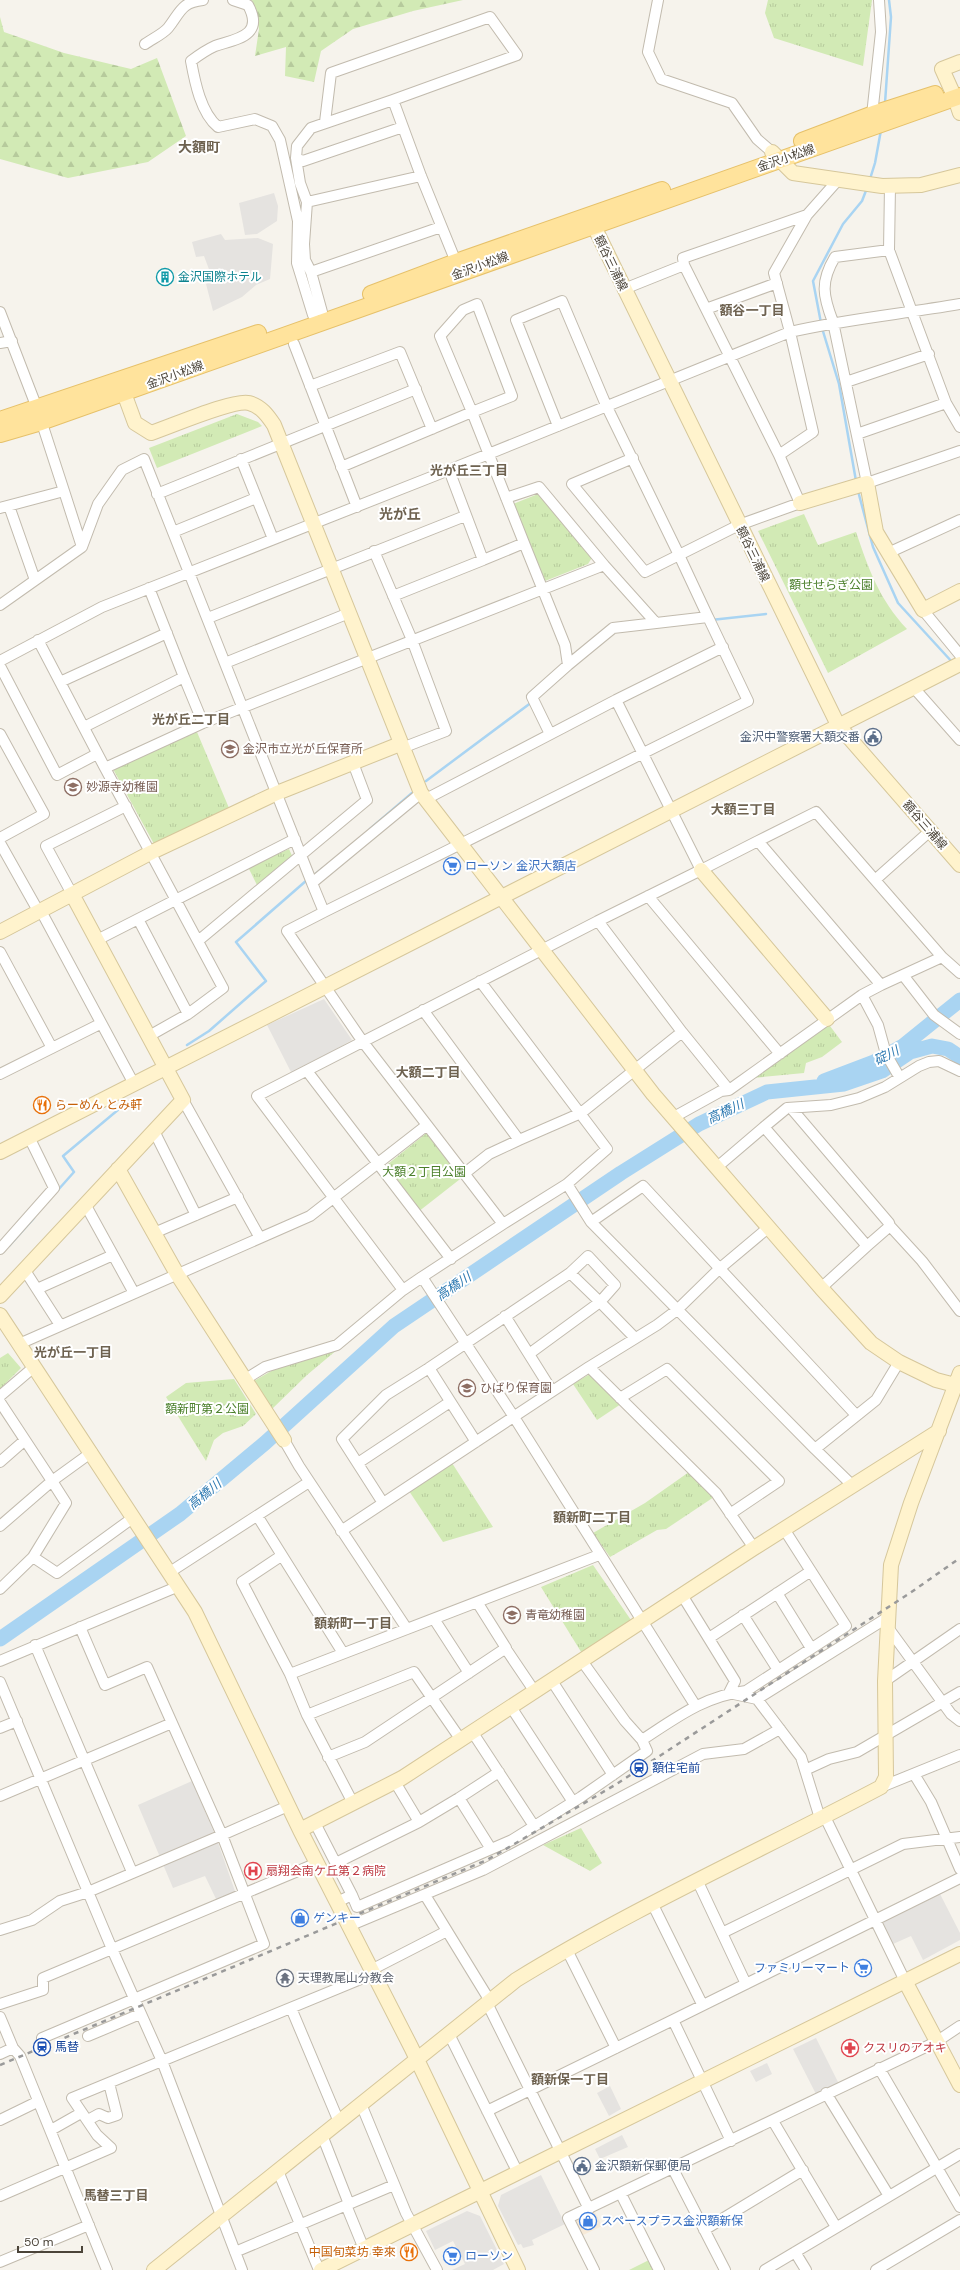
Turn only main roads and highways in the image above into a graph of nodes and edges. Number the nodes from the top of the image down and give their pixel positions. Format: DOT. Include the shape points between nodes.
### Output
graph roads {
  1 [pos="957,92"];
  2 [pos="591,221"];
  3 [pos="39,415"];
  4 [pos="0,420"];
  5 [pos="0,434"];
  1 -- 2 [label="main road, 金沢小松線" via="874,118"];
  2 -- 3 [label="main road, 金沢小松線" via="456,262"];
  2 -- 3 [label="main road, 金沢小松線" via="124,392"];
  3 -- 4 [label="main road, 金沢小松線"];
  3 -- 5 [label="main road, 金沢小松線"];
}
